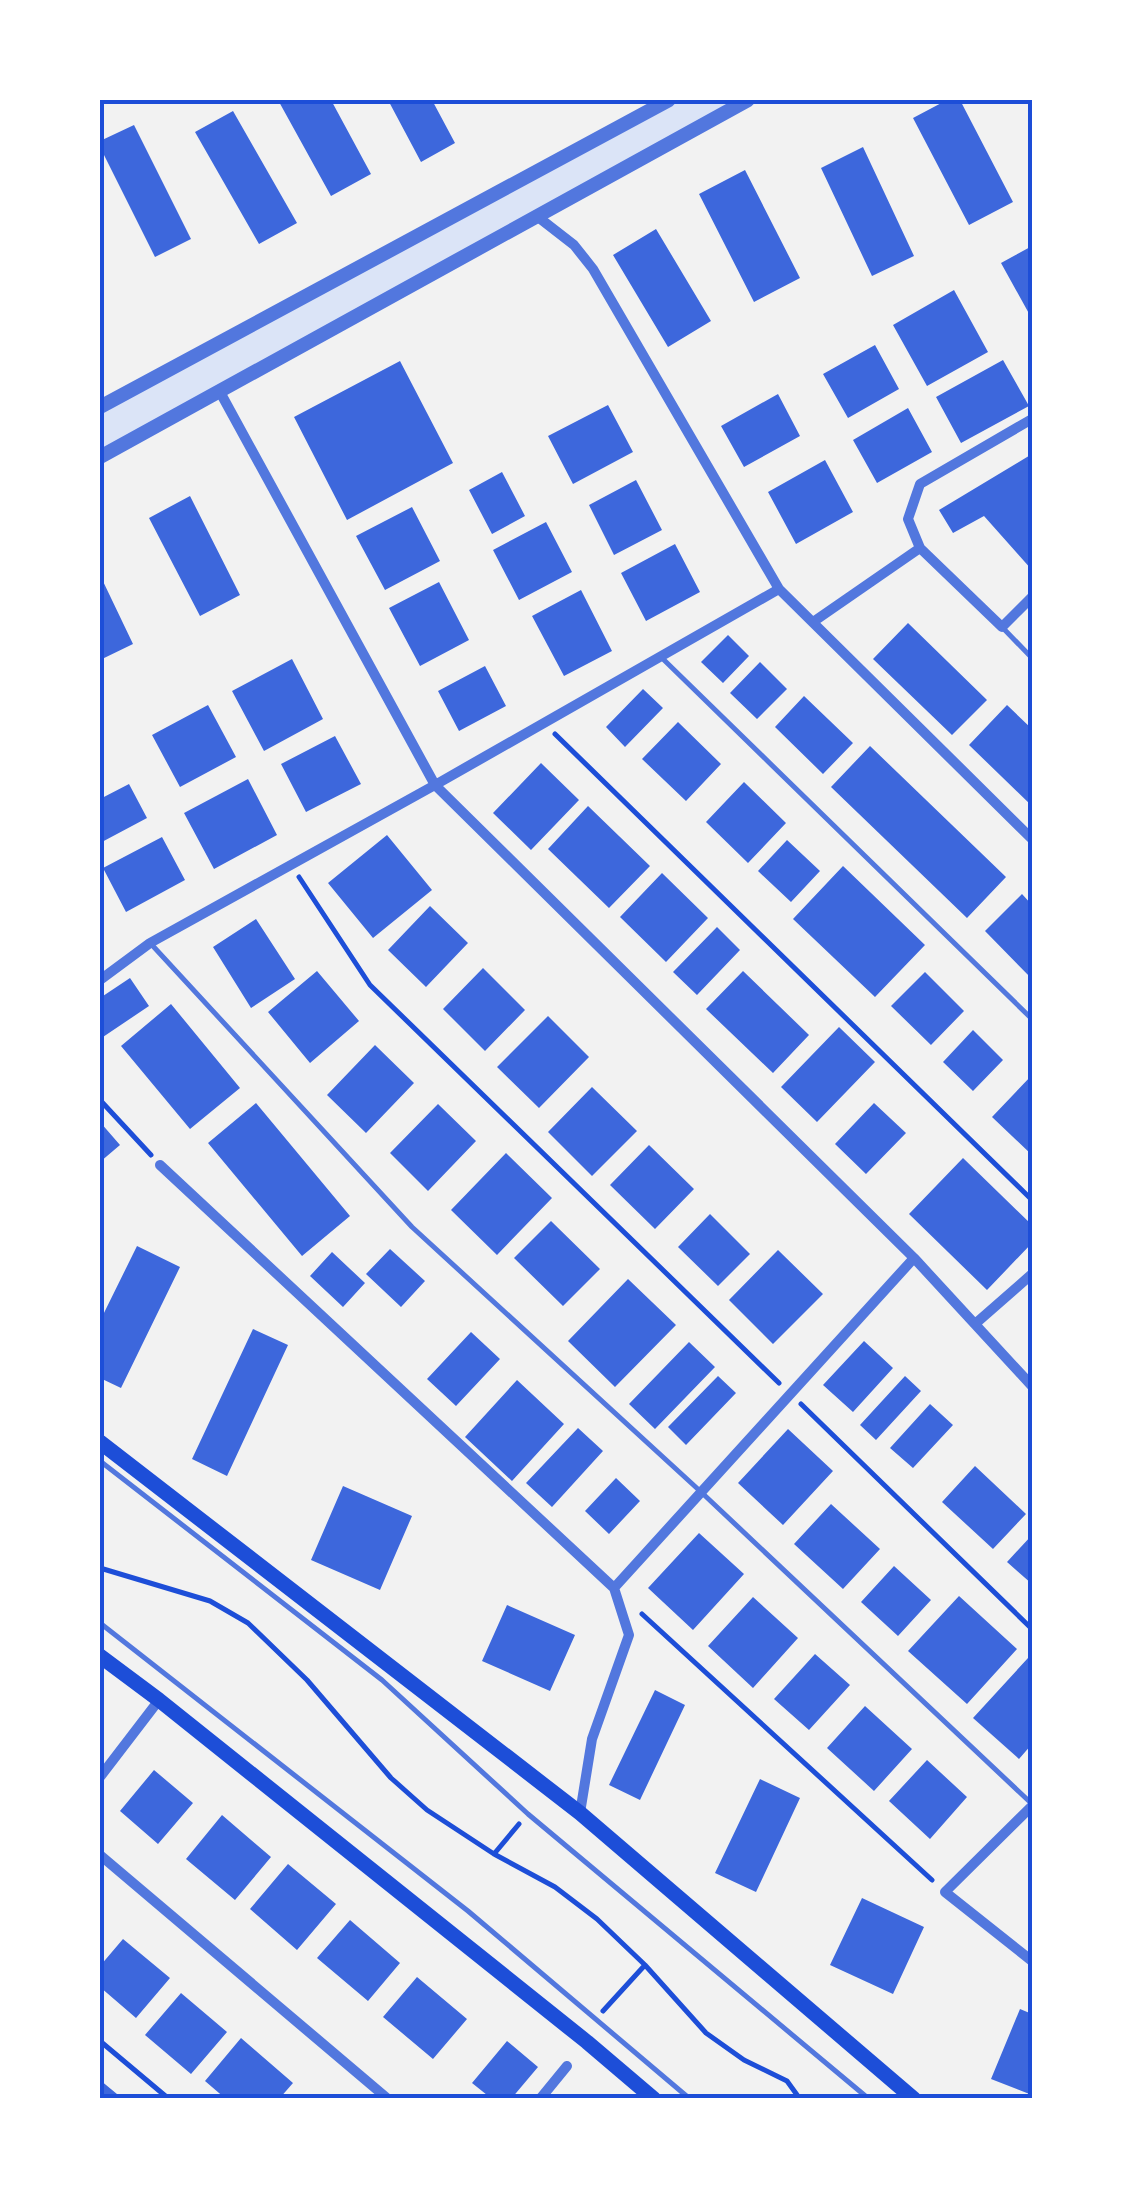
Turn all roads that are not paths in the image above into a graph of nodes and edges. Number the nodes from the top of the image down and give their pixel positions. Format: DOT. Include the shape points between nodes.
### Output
graph roads {
  1 [pos="669,100"];
  2 [pos="748,100"];
  3 [pos="538,217"];
  4 [pos="220,392"];
  5 [pos="100,407"];
  6 [pos="1032,419"];
  7 [pos="100,457"];
  8 [pos="920,548"];
  9 [pos="780,589"];
  10 [pos="1032,597"];
  11 [pos="813,622"];
  12 [pos="1002,627"];
  13 [pos="660,656"];
  14 [pos="1032,658"];
  15 [pos="435,785"];
  16 [pos="1032,839"];
  17 [pos="150,943"];
  18 [pos="100,980"];
  19 [pos="1032,1019"];
  20 [pos="160,1165"];
  21 [pos="914,1258"];
  22 [pos="1032,1274"];
  23 [pos="974,1324"];
  24 [pos="1032,1386"];
  25 [pos="100,1442"];
  26 [pos="100,1461"];
  27 [pos="700,1491"];
  28 [pos="614,1588"];
  29 [pos="100,1623"];
  30 [pos="100,1656"];
  31 [pos="159,1700"];
  32 [pos="100,1777"];
  33 [pos="1032,1806"];
  34 [pos="580,1813"];
  35 [pos="100,1855"];
  36 [pos="1032,1961"];
  37 [pos="567,2066"];
  38 [pos="388,2099"];
  39 [pos="540,2099"];
  40 [pos="654,2099"];
  41 [pos="690,2099"];
  42 [pos="868,2099"];
  43 [pos="914,2099"];
  1 -- 5 [label="street"];
  2 -- 3 [label="street"];
  3 -- 4 [label="street"];
  3 -- 9 [label="street" via="574,244 593,269"];
  4 -- 7 [label="street"];
  4 -- 15 [label="street"];
  6 -- 8 [label="street" via="920,484 908,519"];
  8 -- 11 [label="street"];
  8 -- 12 [label="street"];
  9 -- 11 [label="street"];
  9 -- 13 [label="street"];
  10 -- 12 [label="street"];
  11 -- 16 [label="street"];
  12 -- 14 [label="lane"];
  13 -- 15 [label="street"];
  13 -- 19 [label="lane"];
  15 -- 17 [label="street"];
  15 -- 21 [label="street"];
  17 -- 18 [label="street"];
  17 -- 27 [label="lane" via="412,1227"];
  20 -- 28 [label="street"];
  21 -- 23 [label="street"];
  21 -- 27 [label="street"];
  22 -- 23 [label="street"];
  23 -- 24 [label="street"];
  25 -- 34 [label="main road"];
  26 -- 42 [label="lane" via="382,1680 528,1814"];
  27 -- 28 [label="street"];
  27 -- 33 [label="lane"];
  28 -- 34 [label="street" via="629,1635 592,1739"];
  29 -- 41 [label="lane" via="468,1911"];
  30 -- 31 [label="main road"];
  31 -- 32 [label="street"];
  31 -- 40 [label="main road"];
  33 -- 36 [label="street" via="945,1892"];
  34 -- 43 [label="main road"];
  35 -- 38 [label="street"];
  37 -- 39 [label="street"];
}
